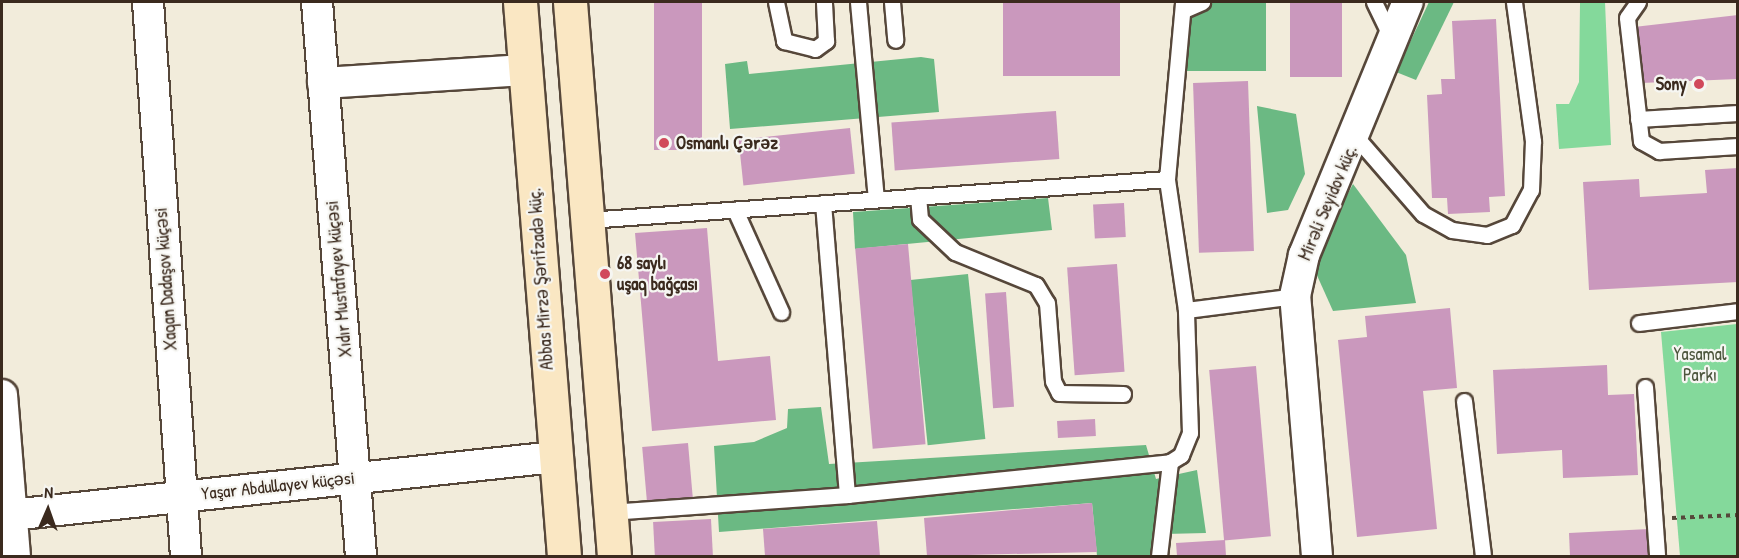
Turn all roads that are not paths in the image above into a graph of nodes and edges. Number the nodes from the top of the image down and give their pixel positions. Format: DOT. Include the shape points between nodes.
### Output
graph roads {
  1 [pos="148,2"];
  2 [pos="317,2"];
  3 [pos="520,2"];
  4 [pos="570,2"];
  5 [pos="776,2"];
  6 [pos="824,2"];
  7 [pos="858,2"];
  8 [pos="892,2"];
  9 [pos="1202,2"];
  10 [pos="1374,2"];
  11 [pos="1408,2"];
  12 [pos="1514,2"];
  13 [pos="1638,2"];
  14 [pos="1183,6"];
  15 [pos="1392,39"];
  16 [pos="895,40"];
  17 [pos="525,70"];
  18 [pos="323,83"];
  19 [pos="1737,113"];
  20 [pos="1638,119"];
  21 [pos="1356,137"];
  22 [pos="1737,146"];
  23 [pos="1167,179"];
  24 [pos="918,196"];
  25 [pos="876,199"];
  26 [pos="823,203"];
  27 [pos="735,210"];
  28 [pos="587,220"];
  29 [pos="1295,296"];
  30 [pos="1186,310"];
  31 [pos="1737,311"];
  32 [pos="781,312"];
  33 [pos="1639,323"];
  34 [pos="1645,387"];
  35 [pos="1123,394"];
  36 [pos="2,395"];
  37 [pos="1464,401"];
  38 [pos="605,453"];
  39 [pos="555,457"];
  40 [pos="1170,462"];
  41 [pos="354,478"];
  42 [pos="848,495"];
  43 [pos="181,497"];
  44 [pos="610,512"];
  45 [pos="6,515"];
  46 [pos="15,556"];
  47 [pos="186,556"];
  48 [pos="361,556"];
  49 [pos="564,556"];
  50 [pos="614,556"];
  51 [pos="1160,556"];
  52 [pos="1317,556"];
  53 [pos="1483,556"];
  54 [pos="1658,556"];
  1 -- 43 [label="street, Xaqan Dadaşov küçəsi"];
  2 -- 18 [label="street, Xıdır Mustafayev küçəsi"];
  3 -- 17 [label="main road, Abbas Mirzə Şərifzadə küç."];
  4 -- 28 [label="main road"];
  5 -- 6 [label="lane" via="784,40 815,49 826,41"];
  7 -- 25 [label="lane"];
  8 -- 16 [label="lane"];
  9 -- 14 [label="lane"];
  10 -- 15 [label="lane"];
  11 -- 15 [label="street, Mirəli Seyidov küç."];
  12 -- 21 [label="lane" via="1533,141 1531,190 1512,225 1487,235 1452,230 1423,213"];
  13 -- 20 [label="lane" via="1627,18"];
  14 -- 23 [label="lane"];
  15 -- 21 [label="street, Mirəli Seyidov küç."];
  17 -- 18 [label="street"];
  17 -- 39 [label="main road, Abbas Mirzə Şərifzadə küç."];
  18 -- 41 [label="street, Xıdır Mustafayev küçəsi"];
  19 -- 20 [label="lane"];
  20 -- 22 [label="lane" via="1647,149"];
  21 -- 29 [label="street, Mirəli Seyidov küç." via="1304,255"];
  23 -- 24 [label="lane"];
  23 -- 30 [label="lane"];
  24 -- 25 [label="lane"];
  24 -- 35 [label="lane" via="920,219 955,252 1036,285 1047,303 1053,381 1059,393"];
  25 -- 26 [label="lane"];
  26 -- 27 [label="lane"];
  26 -- 42 [label="lane"];
  27 -- 28 [label="lane"];
  27 -- 32 [label="lane"];
  28 -- 38 [label="main road"];
  29 -- 30 [label="lane"];
  29 -- 52 [label="street, Mirəli Seyidov küç."];
  30 -- 40 [label="lane" via="1190,433 1181,455"];
  31 -- 33 [label="lane"];
  34 -- 54 [label="lane"];
  36 -- 45 [label="street"];
  37 -- 53 [label="lane"];
  38 -- 39 [label="main road"];
  38 -- 44 [label="main road"];
  39 -- 41 [label="street, Yaşar Abdullayev küçəsi"];
  39 -- 49 [label="main road, Abbas Mirzə Şərifzadə küç."];
  40 -- 42 [label="lane"];
  40 -- 51 [label="lane"];
  41 -- 43 [label="street, Yaşar Abdullayev küçəsi"];
  41 -- 48 [label="street, Xıdır Mustafayev küçəsi"];
  42 -- 44 [label="lane"];
  43 -- 45 [label="street, Yaşar Abdullayev küçəsi"];
  43 -- 47 [label="street, Xaqan Dadaşov küçəsi"];
  44 -- 50 [label="main road"];
  45 -- 46 [label="street"];
}
